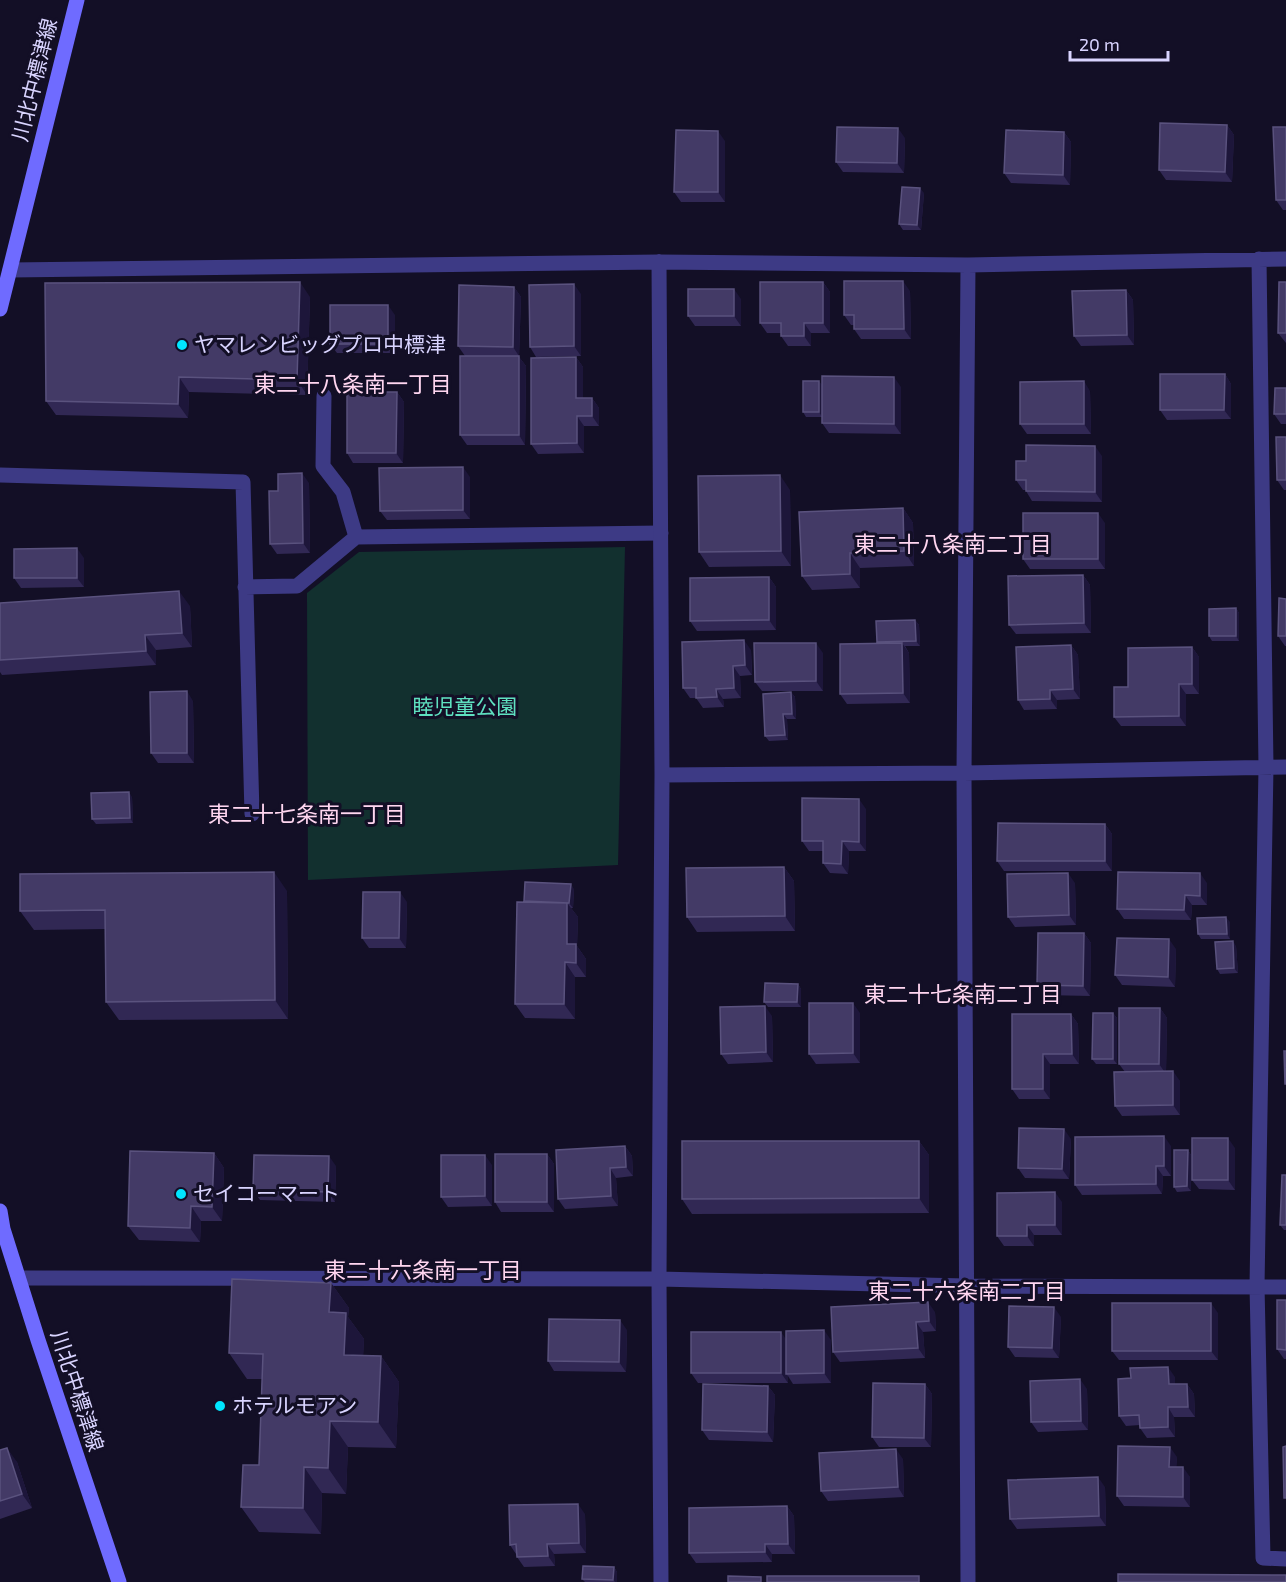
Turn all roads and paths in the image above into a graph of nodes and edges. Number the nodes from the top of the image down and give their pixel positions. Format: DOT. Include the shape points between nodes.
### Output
graph roads {
  1 [pos="77,0"];
  2 [pos="1259,259"];
  3 [pos="1286,259"];
  4 [pos="659,262"];
  5 [pos="968,265"];
  6 [pos="10,270"];
  7 [pos="0,309"];
  8 [pos="324,396"];
  9 [pos="0,475"];
  10 [pos="660,533"];
  11 [pos="356,537"];
  12 [pos="245,587"];
  13 [pos="1266,767"];
  14 [pos="1286,767"];
  15 [pos="964,773"];
  16 [pos="662,776"];
  17 [pos="252,814"];
  18 [pos="0,1211"];
  19 [pos="20,1278"];
  20 [pos="659,1279"];
  21 [pos="966,1286"];
  22 [pos="1257,1286"];
  23 [pos="1286,1287"];
  24 [pos="1286,1559"];
  25 [pos="119,1582"];
  26 [pos="661,1582"];
  27 [pos="968,1582"];
  1 -- 6 [label="main road, 川北中標津線"];
  2 -- 3 [label="street"];
  2 -- 5 [label="street"];
  2 -- 13 [label="street"];
  4 -- 5 [label="street"];
  4 -- 6 [label="street"];
  4 -- 10 [label="street"];
  5 -- 15 [label="street"];
  6 -- 7 [label="main road, 川北中標津線"];
  8 -- 11 [label="street" via="323,465 343,492"];
  9 -- 12 [label="street" via="243,483"];
  10 -- 11 [label="street"];
  10 -- 16 [label="street"];
  11 -- 12 [label="street" via="297,586"];
  12 -- 17 [label="street"];
  13 -- 14 [label="street"];
  13 -- 15 [label="street"];
  13 -- 22 [label="street"];
  15 -- 16 [label="street"];
  15 -- 21 [label="street"];
  16 -- 20 [label="street"];
  18 -- 19 [label="main road, 川北中標津線"];
  19 -- 20 [label="street"];
  19 -- 25 [label="main road, 川北中標津線"];
  20 -- 21 [label="street"];
  20 -- 26 [label="street"];
  21 -- 22 [label="street"];
  21 -- 27 [label="street"];
  22 -- 23 [label="street"];
  22 -- 24 [label="street" via="1263,1558"];
}
